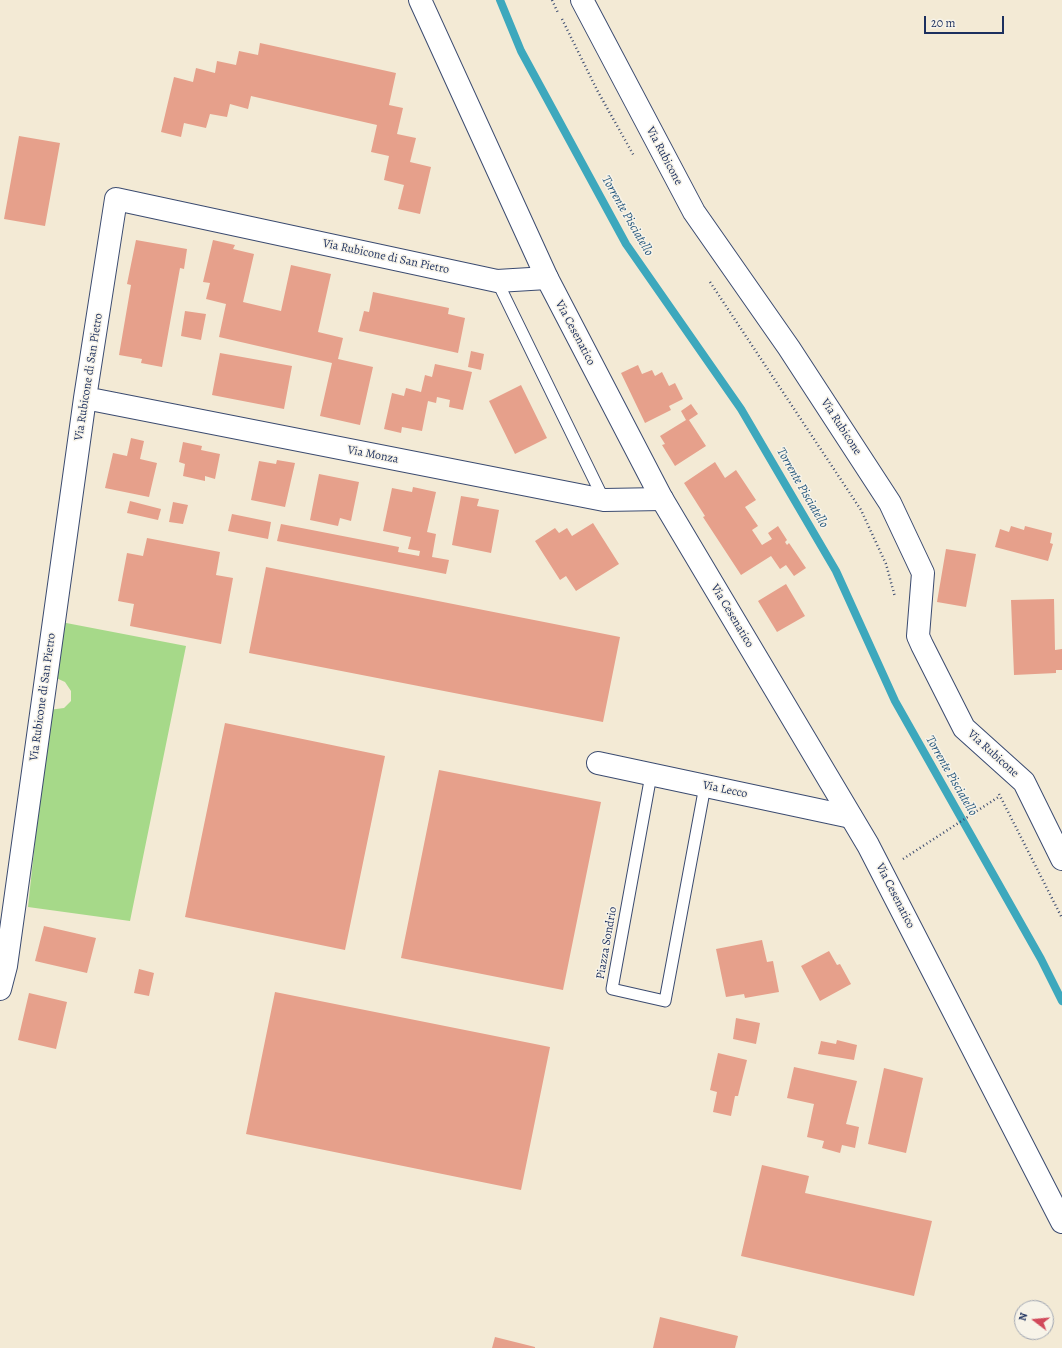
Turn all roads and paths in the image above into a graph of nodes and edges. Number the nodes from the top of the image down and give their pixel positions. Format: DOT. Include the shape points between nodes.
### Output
graph roads {
  1 [pos="420,0"];
  2 [pos="582,0"];
  3 [pos="547,278"];
  4 [pos="497,281"];
  5 [pos="85,398"];
  6 [pos="604,500"];
  7 [pos="662,500"];
  8 [pos="598,763"];
  9 [pos="651,774"];
  10 [pos="705,786"];
  11 [pos="996,789"];
  12 [pos="1000,796"];
  13 [pos="851,817"];
  14 [pos="1062,859"];
  15 [pos="883,872"];
  16 [pos="1062,918"];
  17 [pos="0,989"];
  18 [pos="1062,1222"];
  1 -- 3 [label="street, Via Cesenatico"];
  2 -- 14 [label="street, Via Rubicone" via="694,212 789,348 890,503 923,573 918,636 964,728 1024,782"];
  3 -- 4 [label="street, Via Rubicone di San Pietro"];
  3 -- 7 [label="street, Via Cesenatico"];
  4 -- 5 [label="street, Via Rubicone di San Pietro" via="116,199"];
  4 -- 6 [label="lane"];
  5 -- 6 [label="street, Via Monza"];
  5 -- 17 [label="street, Via Rubicone di San Pietro" via="6,966"];
  6 -- 7 [label="street, Via Monza"];
  7 -- 13 [label="street, Via Cesenatico"];
  8 -- 9 [label="street, Via Lecco"];
  9 -- 10 [label="street, Via Lecco"];
  9 -- 10 [label="lane, Piazza Sondrio" via="612,989 665,1001"];
  10 -- 13 [label="street, Via Lecco"];
  11 -- 12 [label="path"];
  12 -- 15 [label="path"];
  12 -- 16 [label="path"];
  13 -- 15 [label="street, Via Cesenatico"];
  15 -- 18 [label="street, Via Cesenatico"];
}
